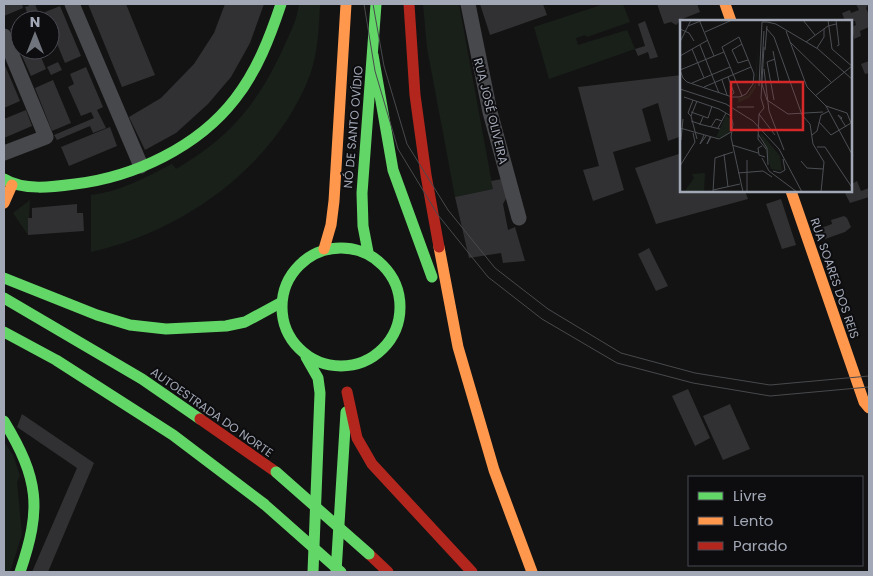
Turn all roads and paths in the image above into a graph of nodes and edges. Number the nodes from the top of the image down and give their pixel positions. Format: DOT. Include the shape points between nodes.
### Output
graph roads {
  1 [pos="72,4"];
  2 [pos="281,4"];
  3 [pos="334,4"];
  4 [pos="346,4"];
  5 [pos="376,4"];
  6 [pos="409,4"];
  7 [pos="468,4"];
  8 [pos="726,4"];
  9 [pos="732,20"];
  10 [pos="4,36"];
  11 [pos="373,54"];
  12 [pos="343,72"];
  13 [pos="4,153"];
  14 [pos="141,166"];
  15 [pos="8,182"];
  16 [pos="791,192"];
  17 [pos="4,203"];
  18 [pos="519,218"];
  19 [pos="324,249"];
  20 [pos="368,252"];
  21 [pos="4,278"];
  22 [pos="4,298"];
  23 [pos="282,302"];
  24 [pos="4,332"];
  25 [pos="458,347"];
  26 [pos="306,357"];
  27 [pos="365,362"];
  28 [pos="347,392"];
  29 [pos="867,405"];
  30 [pos="4,421"];
  31 [pos="20,572"];
  32 [pos="313,572"];
  33 [pos="336,572"];
  34 [pos="342,572"];
  35 [pos="388,572"];
  36 [pos="472,572"];
  37 [pos="532,572"];
  1 -- 14 [label="street"];
  2 -- 14 [label="main road" via="257,65 226,110 190,142"];
  3 -- 12 [label="main road"];
  4 -- 12 [label="main road, NÓ DE SANTO OVÍDIO"];
  5 -- 11 [label="main road, NÓ DE SANTO OVÍDIO"];
  6 -- 25 [label="main road" via="415,95 426,175"];
  7 -- 18 [label="street, RUA JOSÉ OLIVEIRA" via="490,112"];
  8 -- 9 [label="main road"];
  10 -- 13 [label="street" via="46,137"];
  11 -- 20 [label="main road, NÓ DE SANTO OVÍDIO" via="362,194"];
  11 -- 25 [label="main road" via="398,188"];
  12 -- 19 [label="main road" via="334,209"];
  14 -- 15 [label="main road" via="100,180 58,187"];
  15 -- 17 [label="main road"];
  16 -- 29 [label="main road, RUA SOARES DOS REIS"];
  19 -- 20 [label="main road" via="351,248"];
  19 -- 23 [label="main road" via="309,256 290,276"];
  20 -- 27 [label="main road" via="393,277 400,305 398,322 390,341"];
  21 -- 23 [label="main road" via="97,315 130,325 166,329 235,324 261,315"];
  22 -- 35 [label="main road, AUTOESTRADA DO NORTE, bridge" via="142,379 276,472"];
  23 -- 26 [label="main road" via="285,326"];
  24 -- 34 [label="main road, bridge" via="56,360 173,435 264,504"];
  25 -- 37 [label="main road" via="494,470"];
  26 -- 27 [label="main road" via="334,367"];
  26 -- 32 [label="main road" via="318,378 320,394"];
  27 -- 28 [label="main road" via="352,378"];
  28 -- 33 [label="main road"];
  28 -- 36 [label="main road" via="357,438 372,464"];
  30 -- 31 [label="main road" via="25,457 35,508 32,538"];
}
